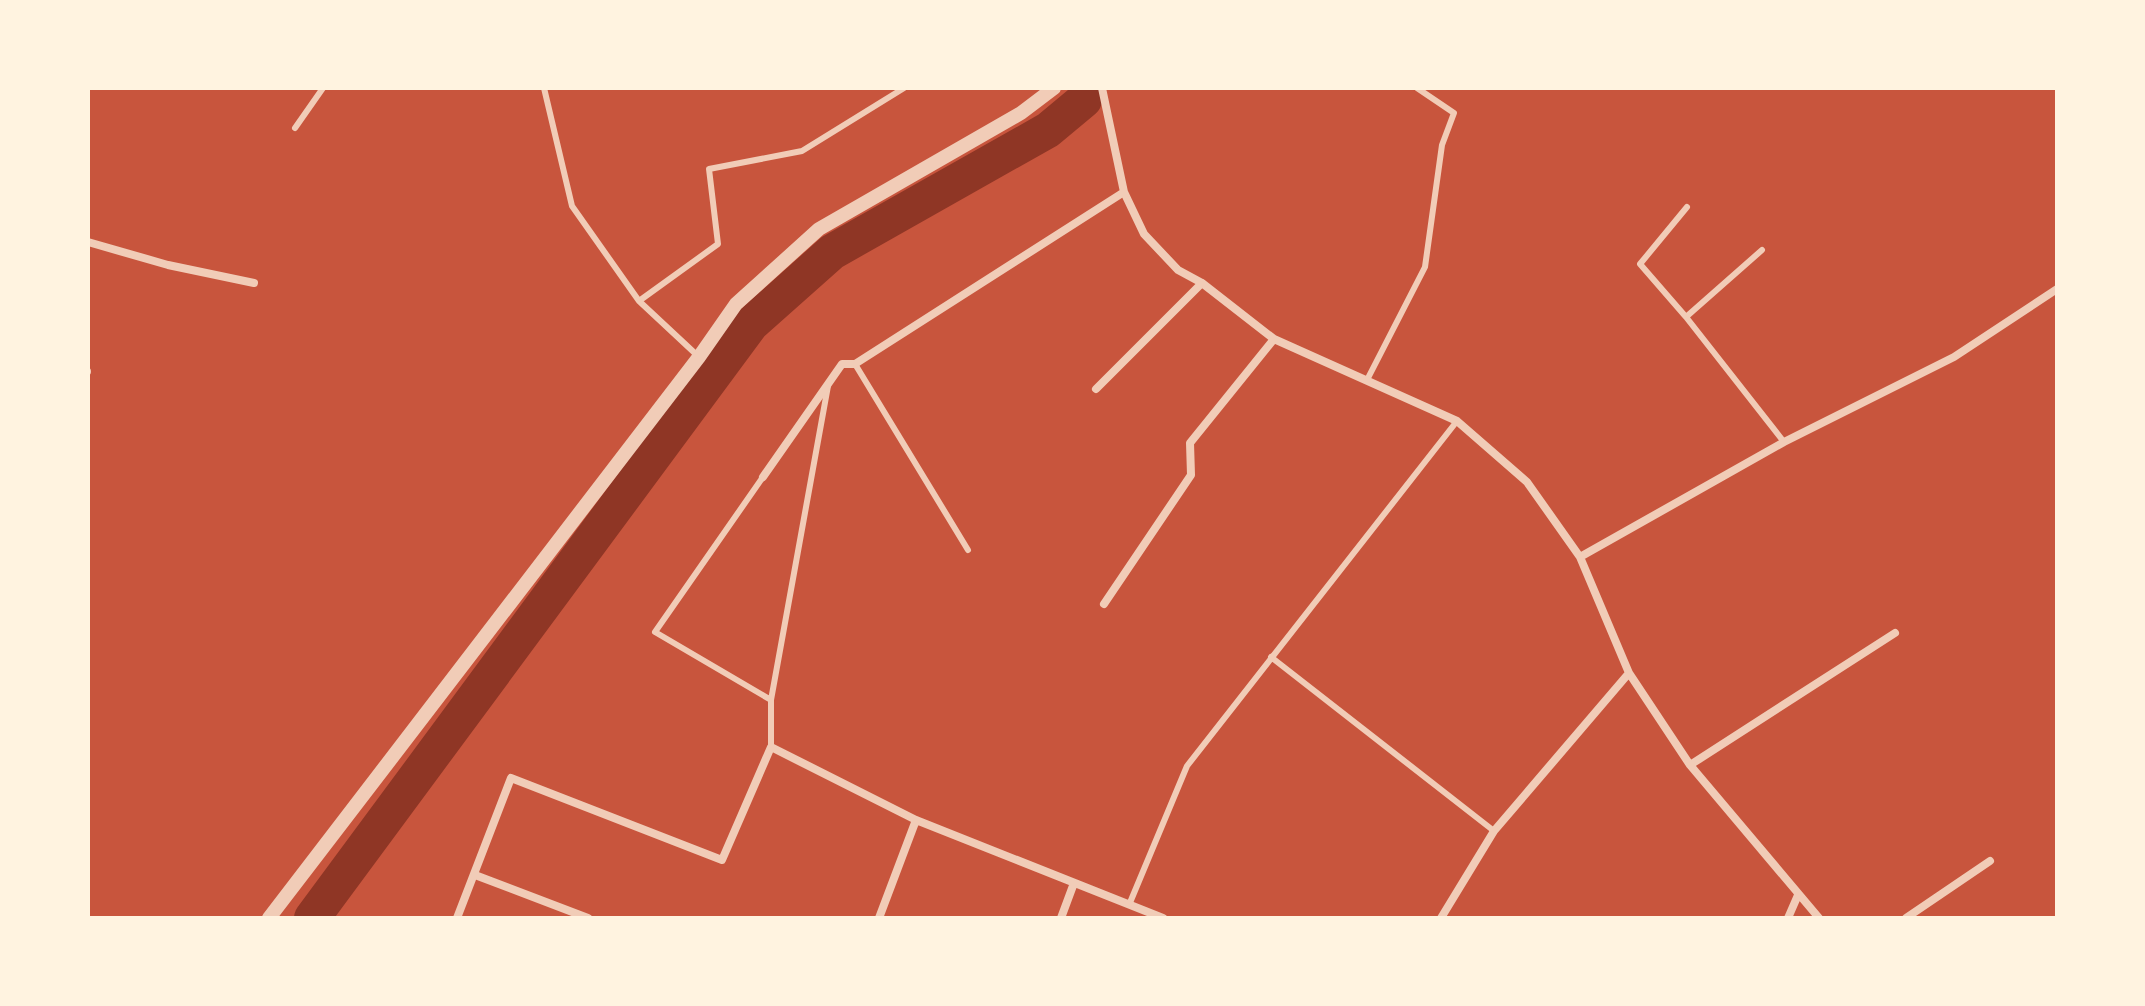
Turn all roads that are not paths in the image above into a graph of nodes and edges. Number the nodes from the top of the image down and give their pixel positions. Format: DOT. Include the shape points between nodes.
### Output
graph roads {
  1 [pos="323,88"];
  2 [pos="544,88"];
  3 [pos="904,88"];
  4 [pos="1054,88"];
  5 [pos="1102,88"];
  6 [pos="1417,88"];
  7 [pos="295,128"];
  8 [pos="1124,192"];
  9 [pos="1687,207"];
  10 [pos="88,242"];
  11 [pos="1762,250"];
  12 [pos="254,283"];
  13 [pos="1202,283"];
  14 [pos="2057,289"];
  15 [pos="639,301"];
  16 [pos="1686,317"];
  17 [pos="1274,339"];
  18 [pos="699,357"];
  19 [pos="855,364"];
  20 [pos="1367,380"];
  21 [pos="829,383"];
  22 [pos="1096,389"];
  23 [pos="1457,421"];
  24 [pos="1784,442"];
  25 [pos="763,477"];
  26 [pos="968,550"];
  27 [pos="1580,557"];
  28 [pos="1104,604"];
  29 [pos="1895,633"];
  30 [pos="1271,657"];
  31 [pos="1629,673"];
  32 [pos="771,700"];
  33 [pos="771,747"];
  34 [pos="1690,765"];
  35 [pos="916,820"];
  36 [pos="1494,831"];
  37 [pos="1990,861"];
  38 [pos="475,875"];
  39 [pos="1074,883"];
  40 [pos="1798,895"];
  41 [pos="1129,905"];
  42 [pos="269,918"];
  43 [pos="457,918"];
  44 [pos="588,918"];
  45 [pos="879,918"];
  46 [pos="1061,918"];
  47 [pos="1163,918"];
  48 [pos="1441,918"];
  49 [pos="1788,918"];
  50 [pos="1819,918"];
  51 [pos="1906,918"];
  1 -- 7 [label="lane"];
  2 -- 15 [label="lane" via="572,206"];
  3 -- 15 [label="lane" via="802,151 709,169 718,244"];
  4 -- 18 [label="street" via="1021,113 819,229 736,304"];
  5 -- 8 [label="street"];
  6 -- 20 [label="lane" via="1454,113 1442,145 1425,267"];
  8 -- 13 [label="street" via="1144,234 1178,270"];
  8 -- 19 [label="street"];
  9 -- 16 [label="lane" via="1640,264"];
  10 -- 12 [label="street"];
  11 -- 16 [label="lane"];
  13 -- 17 [label="street"];
  13 -- 22 [label="street"];
  14 -- 24 [label="street" via="1954,357"];
  15 -- 18 [label="lane"];
  16 -- 24 [label="lane"];
  17 -- 20 [label="street"];
  17 -- 28 [label="street" via="1190,443 1191,475"];
  18 -- 42 [label="street"];
  19 -- 21 [label="street" via="842,364"];
  19 -- 26 [label="lane"];
  20 -- 23 [label="street"];
  21 -- 25 [label="street"];
  21 -- 32 [label="lane"];
  23 -- 27 [label="street" via="1527,482"];
  23 -- 30 [label="lane"];
  24 -- 27 [label="street"];
  25 -- 32 [label="lane" via="655,632"];
  27 -- 31 [label="street"];
  29 -- 34 [label="street"];
  30 -- 36 [label="lane"];
  30 -- 41 [label="lane" via="1187,766"];
  31 -- 34 [label="street"];
  31 -- 36 [label="street"];
  32 -- 33 [label="lane"];
  33 -- 35 [label="street"];
  33 -- 38 [label="street" via="722,860 511,778"];
  34 -- 40 [label="street"];
  35 -- 39 [label="street"];
  35 -- 45 [label="street"];
  36 -- 48 [label="street"];
  37 -- 51 [label="street"];
  38 -- 43 [label="street"];
  38 -- 44 [label="street"];
  39 -- 41 [label="street"];
  39 -- 46 [label="street"];
  40 -- 49 [label="street"];
  40 -- 50 [label="street"];
  41 -- 47 [label="street"];
}
